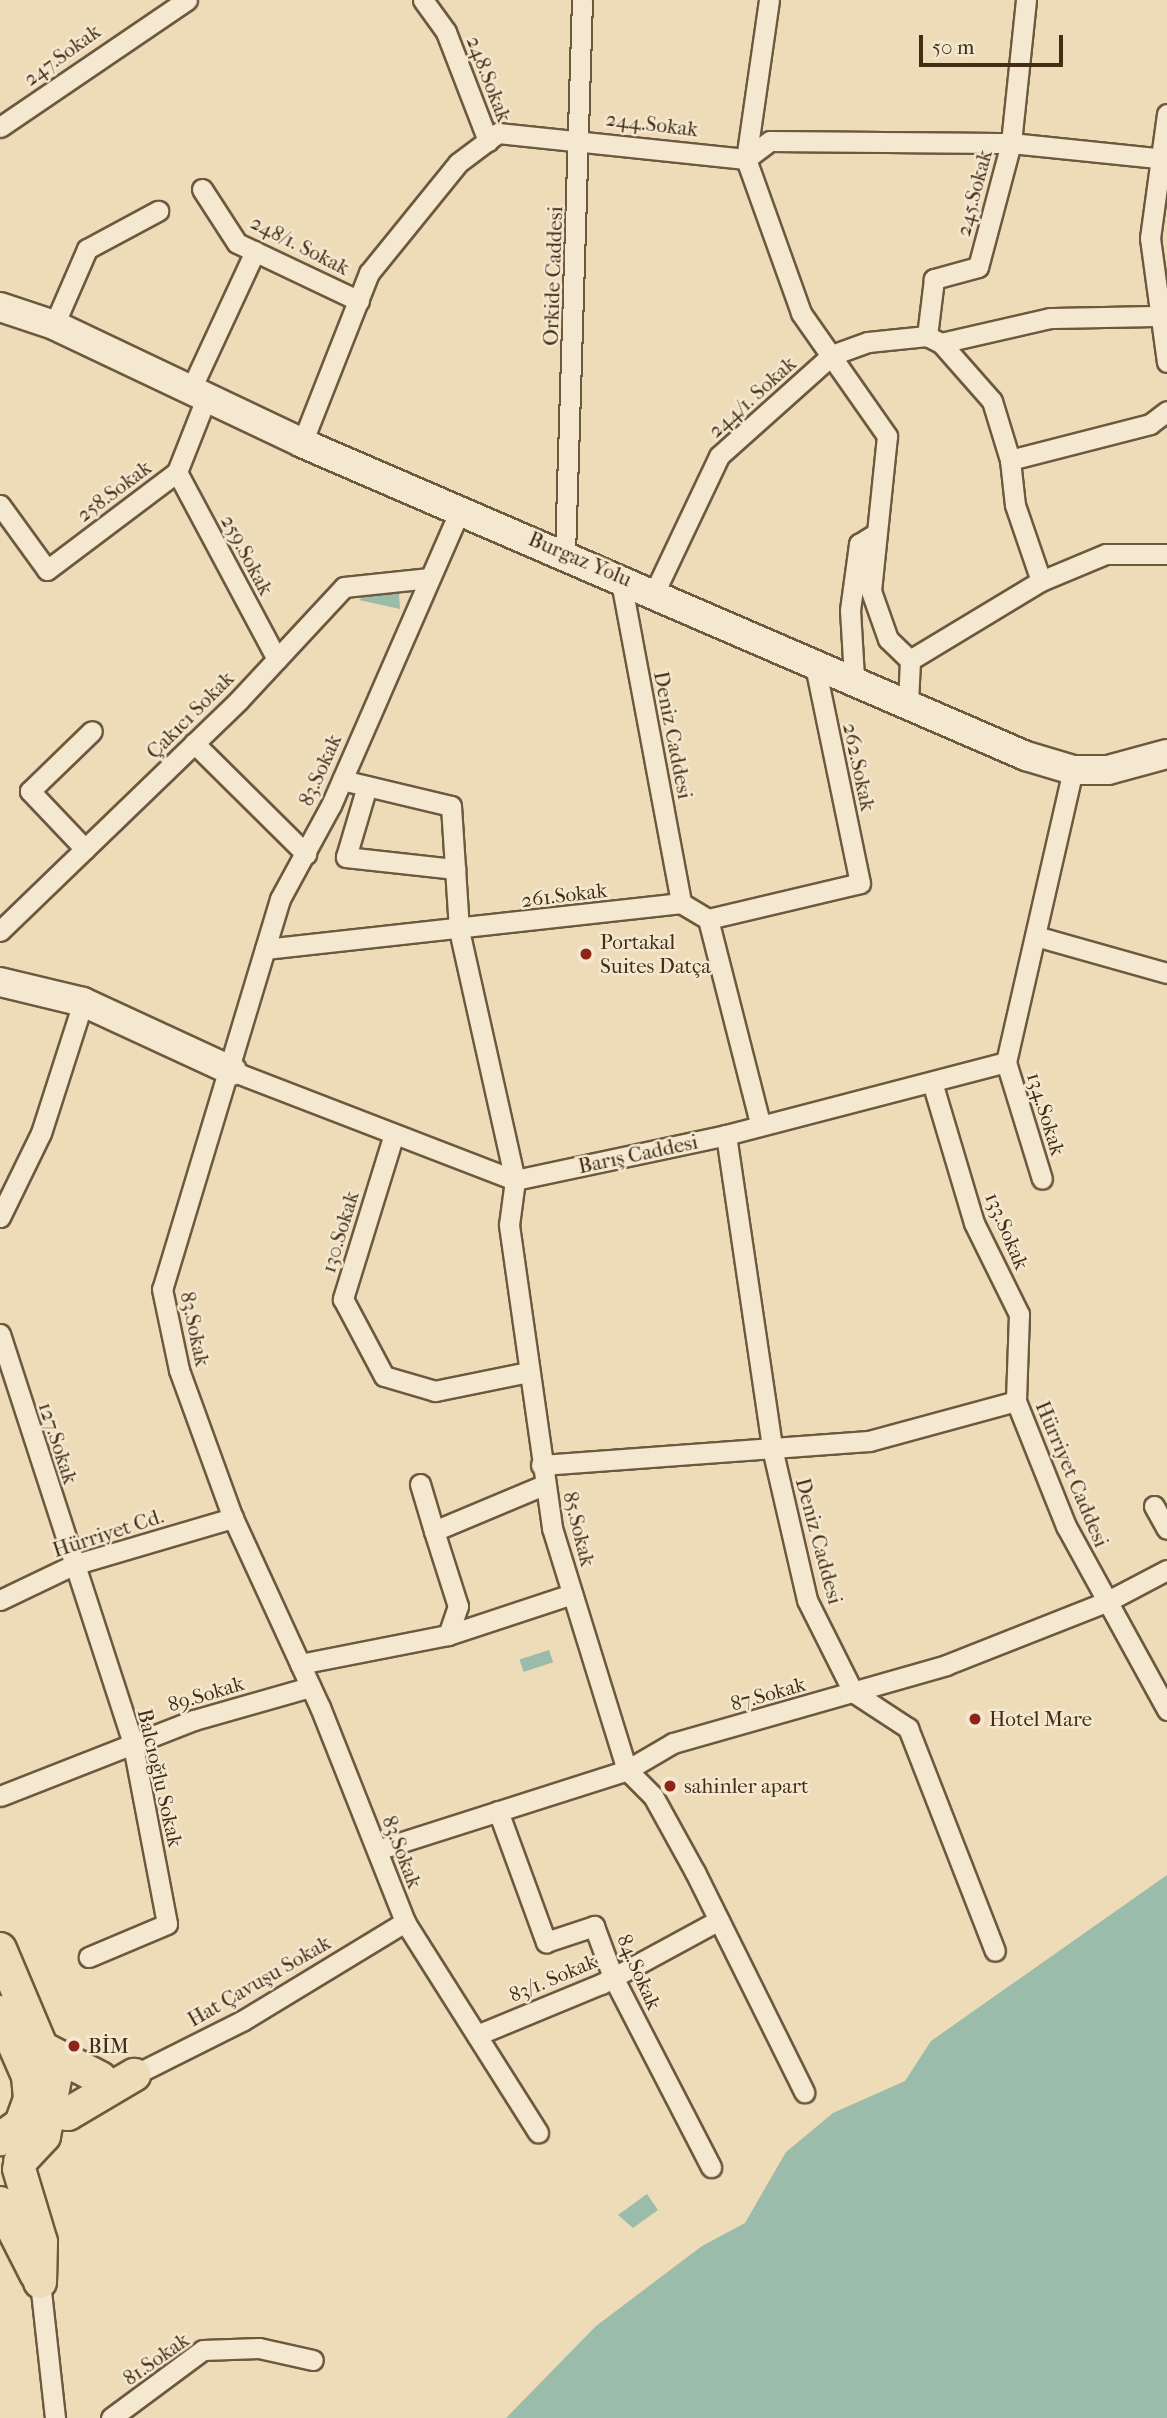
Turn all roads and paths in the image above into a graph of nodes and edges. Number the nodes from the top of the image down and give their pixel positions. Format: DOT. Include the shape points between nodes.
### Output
graph roads {
  1 [pos="187,0"];
  2 [pos="423,0"];
  3 [pos="582,0"];
  4 [pos="769,0"];
  5 [pos="1026,0"];
  6 [pos="1167,114"];
  7 [pos="0,127"];
  8 [pos="581,139"];
  9 [pos="488,141"];
  10 [pos="1011,143"];
  11 [pos="1164,158"];
  12 [pos="746,159"];
  13 [pos="202,189"];
  14 [pos="158,211"];
  15 [pos="255,251"];
  16 [pos="359,301"];
  17 [pos="0,307"];
  18 [pos="1157,316"];
  19 [pos="54,325"];
  20 [pos="934,339"];
  21 [pos="832,355"];
  22 [pos="1167,362"];
  23 [pos="199,392"];
  24 [pos="1167,411"];
  25 [pos="302,443"];
  26 [pos="1010,460"];
  27 [pos="177,472"];
  28 [pos="0,505"];
  29 [pos="460,510"];
  30 [pos="875,534"];
  31 [pos="565,553"];
  32 [pos="1167,554"];
  33 [pos="620,576"];
  34 [pos="430,578"];
  35 [pos="1041,581"];
  36 [pos="655,591"];
  37 [pos="277,659"];
  38 [pos="814,660"];
  39 [pos="910,660"];
  40 [pos="854,677"];
  41 [pos="908,703"];
  42 [pos="92,731"];
  43 [pos="194,743"];
  44 [pos="1167,754"];
  45 [pos="1073,770"];
  46 [pos="342,780"];
  47 [pos="367,786"];
  48 [pos="85,849"];
  49 [pos="306,854"];
  50 [pos="455,869"];
  51 [pos="681,903"];
  52 [pos="708,919"];
  53 [pos="459,930"];
  54 [pos="0,931"];
  55 [pos="1039,937"];
  56 [pos="265,950"];
  57 [pos="1167,973"];
  58 [pos="0,982"];
  59 [pos="83,1002"];
  60 [pos="1006,1062"];
  61 [pos="232,1071"];
  62 [pos="932,1082"];
  63 [pos="760,1123"];
  64 [pos="726,1135"];
  65 [pos="393,1137"];
  66 [pos="1042,1179"];
  67 [pos="515,1180"];
  68 [pos="0,1217"];
  69 [pos="0,1334"];
  70 [pos="528,1372"];
  71 [pos="1016,1401"];
  72 [pos="772,1448"];
  73 [pos="541,1465"];
  74 [pos="420,1484"];
  75 [pos="544,1485"];
  76 [pos="1154,1506"];
  77 [pos="233,1518"];
  78 [pos="1167,1528"];
  79 [pos="434,1531"];
  80 [pos="74,1565"];
  81 [pos="1167,1570"];
  82 [pos="572,1594"];
  83 [pos="0,1600"];
  84 [pos="1106,1602"];
  85 [pos="447,1635"];
  86 [pos="300,1664"];
  87 [pos="310,1687"];
  88 [pos="853,1692"];
  89 [pos="1167,1710"];
  90 [pos="132,1744"];
  91 [pos="626,1770"];
  92 [pos="0,1796"];
  93 [pos="498,1811"];
  94 [pos="377,1850"];
  95 [pos="719,1920"];
  96 [pos="405,1922"];
  97 [pos="0,1949"];
  98 [pos="995,1951"];
  99 [pos="89,1956"];
  100 [pos="613,1978"];
  101 [pos="0,2012"];
  102 [pos="477,2035"];
  103 [pos="46,2050"];
  104 [pos="134,2076"];
  105 [pos="100,2078"];
  106 [pos="804,2092"];
  107 [pos="41,2104"];
  108 [pos="538,2132"];
  109 [pos="8,2159"];
  110 [pos="711,2167"];
  111 [pos="0,2203"];
  112 [pos="40,2282"];
  113 [pos="313,2360"];
  114 [pos="55,2418"];
  115 [pos="111,2418"];
  1 -- 7 [label="street, 247.Sokak"];
  2 -- 9 [label="street, 248.Sokak" via="446,32"];
  3 -- 8 [label="street, Orkide Caddesi"];
  4 -- 12 [label="street"];
  5 -- 10 [label="street, 245.Sokak"];
  6 -- 11 [label="street"];
  8 -- 9 [label="street, 244.Sokak" via="498,133"];
  8 -- 12 [label="street, 244.Sokak"];
  8 -- 31 [label="street, Orkide Caddesi"];
  9 -- 16 [label="street, 244.Sokak" via="458,163 392,240"];
  10 -- 11 [label="street"];
  10 -- 12 [label="street" via="771,141"];
  10 -- 20 [label="street, 245.Sokak" via="978,267 934,279"];
  11 -- 18 [label="street" via="1150,238"];
  12 -- 21 [label="street" via="801,313"];
  13 -- 15 [label="street, 248/1. Sokak" via="237,243"];
  14 -- 19 [label="street" via="87,249"];
  15 -- 16 [label="street, 248/1. Sokak"];
  15 -- 23 [label="street, 258.Sokak"];
  16 -- 25 [label="street, 244.Sokak"];
  17 -- 19 [label="street, Burgaz Yolu"];
  18 -- 20 [label="street" via="1050,318"];
  18 -- 22 [label="street"];
  19 -- 23 [label="street, Burgaz Yolu"];
  20 -- 21 [label="street" via="868,342"];
  20 -- 26 [label="street" via="992,401"];
  21 -- 30 [label="street" via="887,436"];
  21 -- 36 [label="street, 244/1. Sokak" via="719,456"];
  23 -- 25 [label="street, Burgaz Yolu"];
  23 -- 27 [label="street, 258.Sokak"];
  24 -- 26 [label="street" via="1150,424"];
  25 -- 29 [label="street, Burgaz Yolu"];
  26 -- 35 [label="street" via="1014,505"];
  27 -- 28 [label="street, 258.Sokak" via="47,570"];
  27 -- 37 [label="street, 259.Sokak"];
  29 -- 31 [label="street, Burgaz Yolu"];
  29 -- 34 [label="street, 83.Sokak"];
  30 -- 39 [label="street" via="871,591 888,639"];
  30 -- 40 [label="street" via="859,544 850,610"];
  31 -- 33 [label="street, Burgaz Yolu"];
  32 -- 35 [label="street" via="1106,554"];
  33 -- 36 [label="street, Burgaz Yolu"];
  33 -- 51 [label="street, Deniz Caddesi"];
  34 -- 37 [label="street, Çakıcı Sokak" via="344,587"];
  34 -- 46 [label="street, 83.Sokak"];
  35 -- 39 [label="street"];
  36 -- 38 [label="street, Burgaz Yolu"];
  37 -- 43 [label="street, Çakıcı Sokak"];
  38 -- 40 [label="street, Burgaz Yolu"];
  38 -- 52 [label="street, 262.Sokak" via="860,883"];
  39 -- 41 [label="street"];
  40 -- 41 [label="street, Burgaz Yolu"];
  41 -- 45 [label="street, Burgaz Yolu" via="1026,756"];
  42 -- 48 [label="street" via="30,791"];
  43 -- 48 [label="street, Çakıcı Sokak"];
  43 -- 49 [label="street"];
  44 -- 45 [label="street, Burgaz Yolu" via="1108,770"];
  45 -- 55 [label="street"];
  46 -- 47 [label="street"];
  46 -- 49 [label="street, 83.Sokak"];
  47 -- 50 [label="street, 85.Sokak" via="451,806"];
  47 -- 50 [label="street" via="346,857"];
  48 -- 54 [label="street, Çakıcı Sokak"];
  49 -- 56 [label="street, 83.Sokak" via="280,899"];
  50 -- 53 [label="street, 85.Sokak"];
  51 -- 52 [label="street"];
  51 -- 53 [label="street, 261.Sokak"];
  52 -- 63 [label="street"];
  53 -- 56 [label="street, 261.Sokak"];
  53 -- 67 [label="street, 85.Sokak"];
  55 -- 57 [label="street"];
  55 -- 60 [label="street"];
  56 -- 61 [label="street, 83.Sokak"];
  58 -- 59 [label="street"];
  59 -- 61 [label="street"];
  59 -- 68 [label="street" via="41,1133"];
  60 -- 62 [label="street, Barış Caddesi"];
  60 -- 66 [label="street, 134.Sokak"];
  61 -- 65 [label="street"];
  61 -- 77 [label="street, 83.Sokak" via="162,1289 179,1370"];
  62 -- 63 [label="street, Barış Caddesi"];
  62 -- 71 [label="street, 133.Sokak" via="975,1223 1019,1314"];
  63 -- 64 [label="street, Barış Caddesi"];
  64 -- 67 [label="street, Barış Caddesi"];
  64 -- 72 [label="street, Deniz Caddesi"];
  65 -- 67 [label="street"];
  65 -- 70 [label="street, 130.Sokak" via="343,1299 384,1376 435,1391"];
  67 -- 70 [label="street, 85.Sokak" via="509,1225"];
  69 -- 80 [label="street, 127.Sokak"];
  70 -- 73 [label="street, 85.Sokak"];
  71 -- 72 [label="street, Hürriyet Caddesi" via="869,1441"];
  71 -- 84 [label="street, Hürriyet Caddesi" via="1066,1526"];
  72 -- 73 [label="street, Hürriyet Caddesi"];
  72 -- 88 [label="street, Deniz Caddesi" via="807,1600"];
  73 -- 75 [label="street, 85.Sokak"];
  74 -- 79 [label="street"];
  75 -- 79 [label="street"];
  75 -- 82 [label="street, 85.Sokak"];
  76 -- 78 [label="street"];
  77 -- 80 [label="street, Hürriyet Cd."];
  77 -- 86 [label="street, 83.Sokak"];
  79 -- 85 [label="street" via="458,1606"];
  80 -- 83 [label="street, Hürriyet Cd."];
  80 -- 90 [label="street, Balcıoğlu Sokak"];
  81 -- 84 [label="street, 87.Sokak"];
  82 -- 85 [label="street"];
  82 -- 91 [label="street, 85.Sokak"];
  84 -- 88 [label="street, 87.Sokak" via="946,1665"];
  84 -- 89 [label="street, Hürriyet Caddesi"];
  85 -- 86 [label="street"];
  86 -- 87 [label="street, 83.Sokak"];
  87 -- 90 [label="street, 89.Sokak"];
  87 -- 94 [label="street, 83.Sokak"];
  88 -- 91 [label="street, 87.Sokak" via="673,1743"];
  88 -- 98 [label="street" via="908,1728"];
  90 -- 92 [label="street, 89.Sokak"];
  90 -- 99 [label="street, Balcıoğlu Sokak" via="167,1924"];
  91 -- 93 [label="street, 87.Sokak"];
  91 -- 95 [label="street, 85.Sokak" via="653,1796"];
  93 -- 94 [label="street, 87.Sokak"];
  93 -- 100 [label="street, 84.Sokak" via="546,1942 594,1926"];
  94 -- 96 [label="street, 83.Sokak"];
  95 -- 100 [label="street, 83/1. Sokak"];
  95 -- 106 [label="street, 85.Sokak"];
  96 -- 102 [label="street, 83.Sokak"];
  96 -- 104 [label="street, Hat Çavuşu Sokak" via="242,2021"];
  97 -- 103 [label="main road"];
  100 -- 102 [label="street, 83/1. Sokak"];
  100 -- 110 [label="street, 84.Sokak"];
  101 -- 107 [label="main road"];
  102 -- 108 [label="street, 83.Sokak"];
  103 -- 105 [label="main road"];
  103 -- 107 [label="main road"];
  104 -- 105 [label="main road"];
  104 -- 107 [label="main road" via="68,2114"];
  105 -- 107 [label="main road"];
  107 -- 109 [label="main road" via="37,2151"];
  109 -- 112 [label="main road" via="41,2242"];
  111 -- 112 [label="main road"];
  112 -- 114 [label="street"];
  113 -- 115 [label="street, 81.Sokak" via="259,2348 203,2350"];
}
